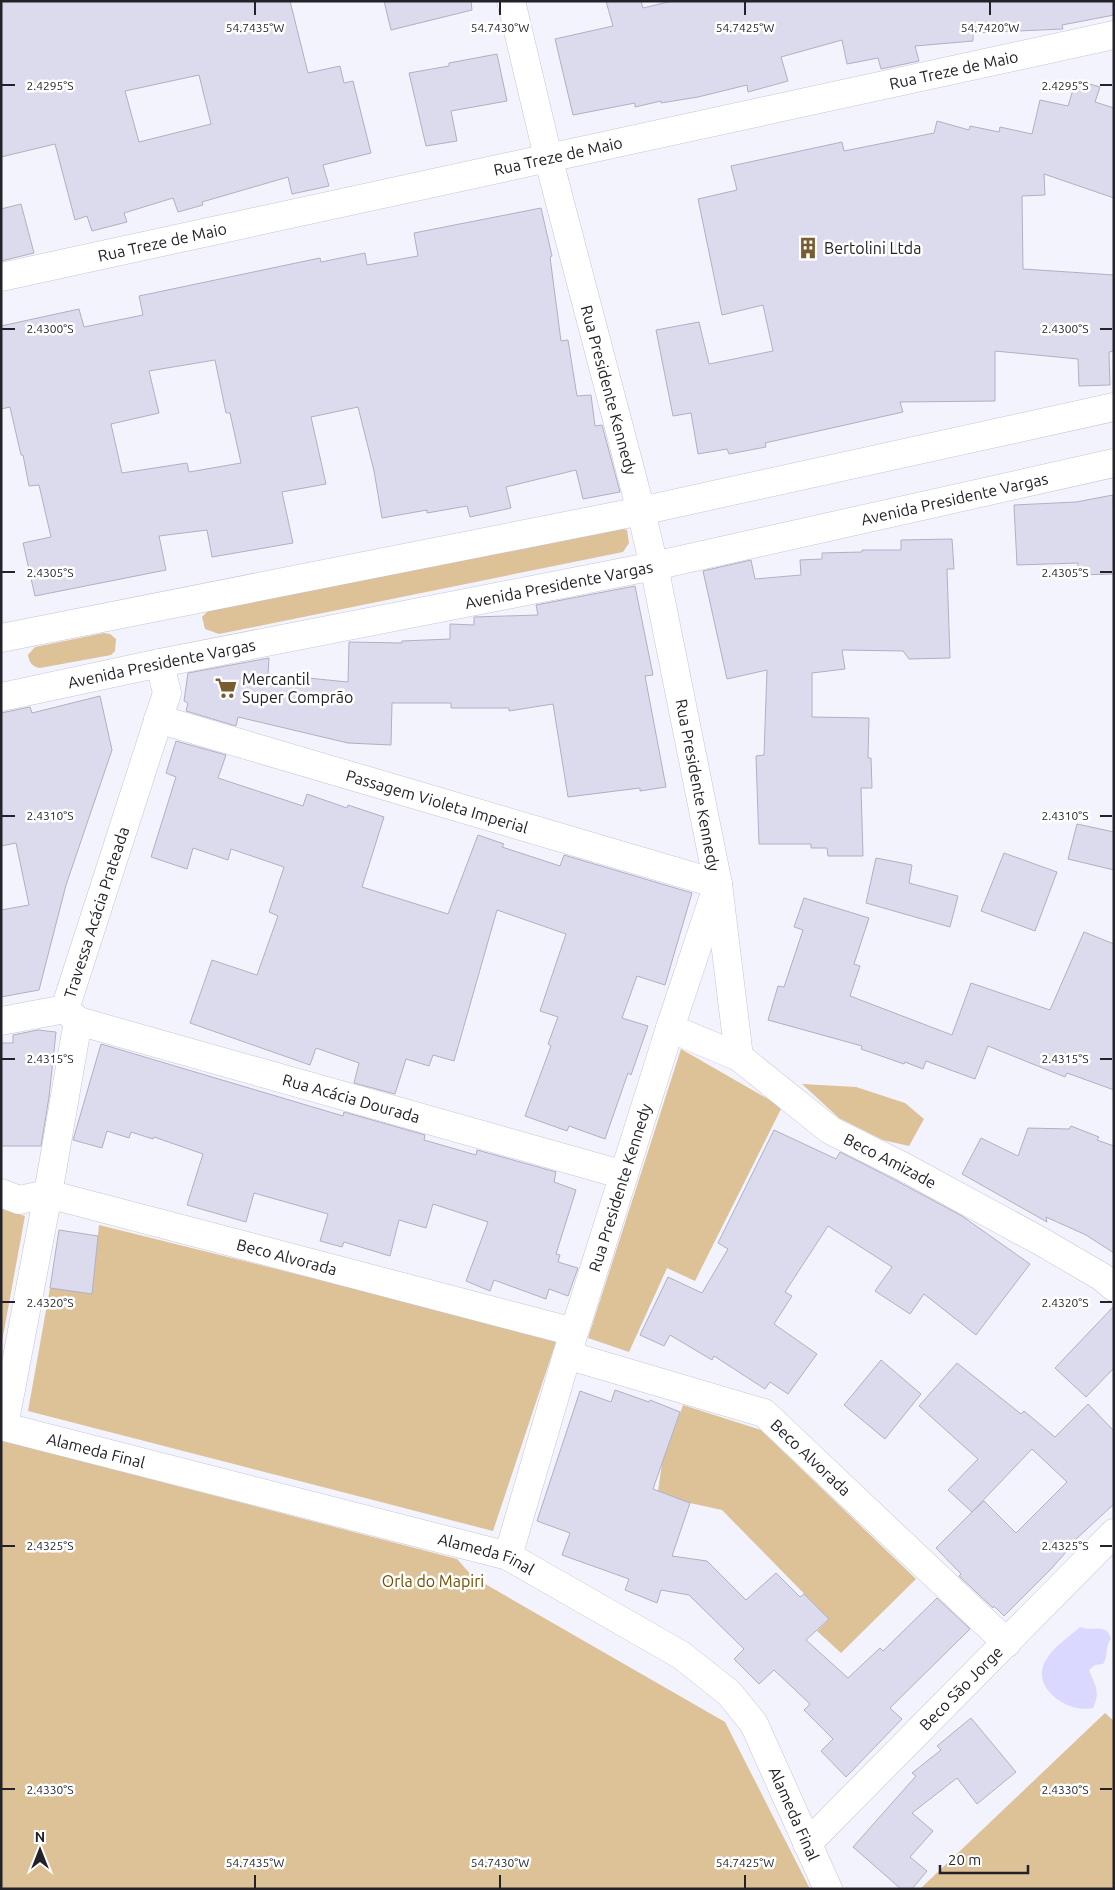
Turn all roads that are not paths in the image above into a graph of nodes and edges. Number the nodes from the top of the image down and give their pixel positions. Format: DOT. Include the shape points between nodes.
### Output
graph roads {
  1 [pos="511,1"];
  2 [pos="1114,35"];
  3 [pos="548,157"];
  4 [pos="1,277"];
  5 [pos="1114,407"];
  6 [pos="1114,463"];
  7 [pos="641,511"];
  8 [pos="654,566"];
  9 [pos="1,638"];
  10 [pos="160,663"];
  11 [pos="1,697"];
  12 [pos="158,719"];
  13 [pos="718,884"];
  14 [pos="72,1015"];
  15 [pos="1,1021"];
  16 [pos="670,1028"];
  17 [pos="739,1057"];
  18 [pos="624,1175"];
  19 [pos="1,1193"];
  20 [pos="48,1194"];
  21 [pos="1114,1287"];
  22 [pos="570,1343"];
  23 [pos="2,1426"];
  24 [pos="1114,1533"];
  25 [pos="508,1556"];
  26 [pos="1006,1643"];
  27 [pos="807,1844"];
  28 [pos="828,1889"];
  1 -- 3 [label="street, Rua Presidente Kennedy"];
  2 -- 3 [label="street, Rua Treze de Maio"];
  3 -- 4 [label="street, Rua Treze de Maio"];
  3 -- 7 [label="street, Rua Presidente Kennedy"];
  5 -- 7 [label="street"];
  6 -- 8 [label="street, Avenida Presidente Vargas"];
  7 -- 8 [label="street, Rua Presidente Kennedy"];
  7 -- 9 [label="street"];
  8 -- 10 [label="street, Avenida Presidente Vargas"];
  8 -- 13 [label="street, Rua Presidente Kennedy"];
  10 -- 11 [label="street, Avenida Presidente Vargas"];
  10 -- 12 [label="street, Travessa Acácia Prateada" via="167,693"];
  12 -- 13 [label="street, Passagem Violeta Imperial"];
  12 -- 14 [label="street, Travessa Acácia Prateada"];
  13 -- 16 [label="street, Rua Presidente Kennedy"];
  13 -- 17 [label="street"];
  14 -- 15 [label="street"];
  14 -- 18 [label="street, Rua Acácia Dourada"];
  14 -- 20 [label="street, Travessa Acácia Prateada"];
  16 -- 17 [label="street, Beco Amizade"];
  16 -- 18 [label="street, Rua Presidente Kennedy"];
  17 -- 21 [label="street, Beco Amizade" via="830,1130 1042,1242"];
  18 -- 22 [label="street, Rua Presidente Kennedy"];
  19 -- 20 [label="street, Beco Alvorada" via="19,1200"];
  20 -- 22 [label="street, Beco Alvorada"];
  20 -- 23 [label="street, Travessa Acácia Prateada"];
  22 -- 25 [label="street, Rua Presidente Kennedy"];
  22 -- 26 [label="street, Beco Alvorada" via="764,1414"];
  23 -- 25 [label="street, Alameda Final"];
  24 -- 26 [label="street, Beco São Jorge"];
  25 -- 27 [label="street, Alameda Final" via="681,1655 729,1693 754,1724"];
  26 -- 27 [label="street, Beco São Jorge"];
  27 -- 28 [label="street, Alameda Final"];
}
